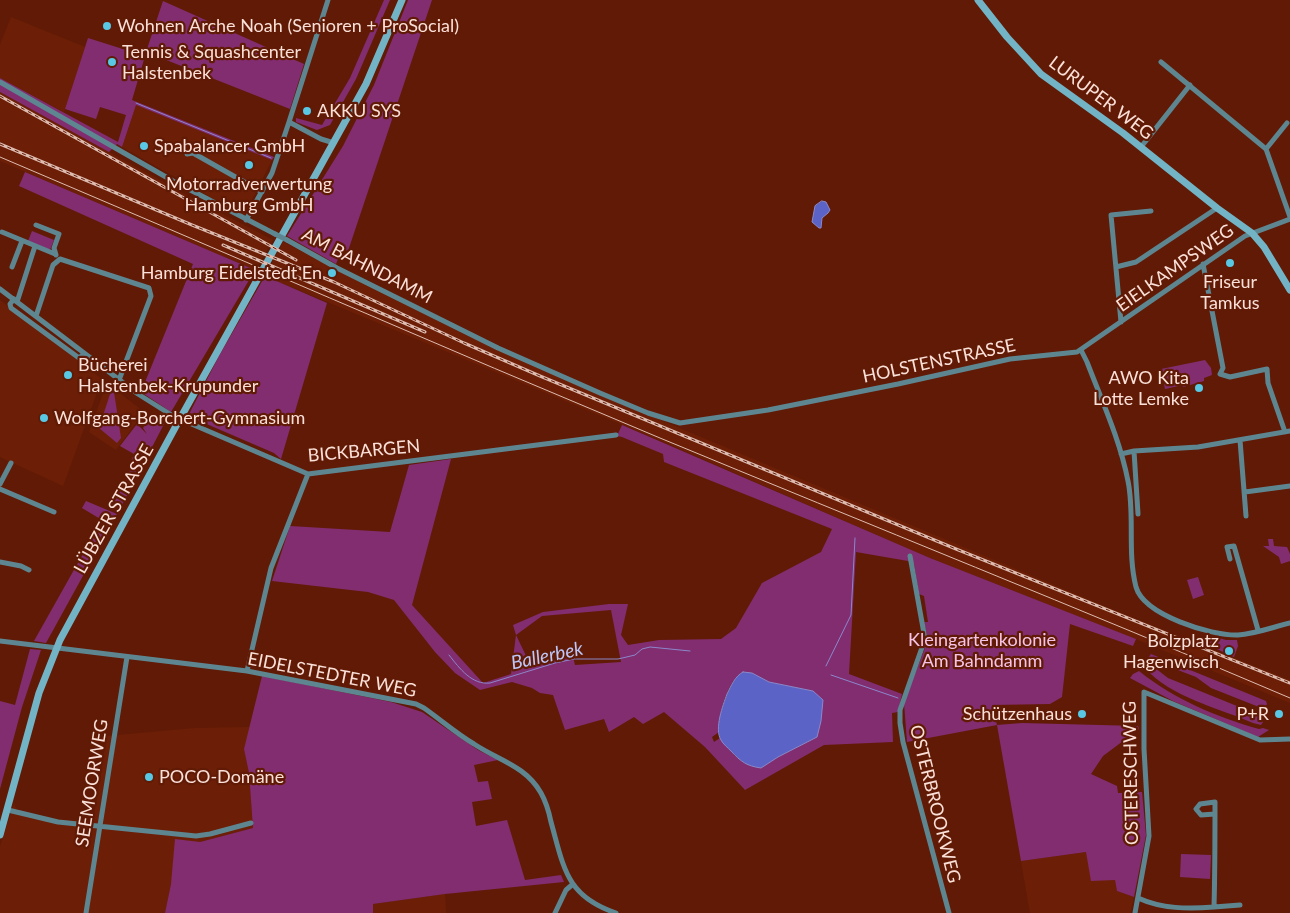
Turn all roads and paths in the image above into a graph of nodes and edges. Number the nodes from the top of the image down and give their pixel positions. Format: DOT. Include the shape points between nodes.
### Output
graph roads {
  1 [pos="328,0"];
  2 [pos="402,0"];
  3 [pos="978,0"];
  4 [pos="1161,62"];
  5 [pos="0,82"];
  6 [pos="1190,85"];
  7 [pos="290,122"];
  8 [pos="1287,123"];
  9 [pos="334,143"];
  10 [pos="1141,147"];
  11 [pos="1266,149"];
  12 [pos="187,154"];
  13 [pos="262,192"];
  14 [pos="1217,208"];
  15 [pos="1151,211"];
  16 [pos="1290,218"];
  17 [pos="246,220"];
  18 [pos="36,225"];
  19 [pos="2,232"];
  20 [pos="1252,233"];
  21 [pos="22,240"];
  22 [pos="35,246"];
  23 [pos="56,257"];
  24 [pos="1203,264"];
  25 [pos="12,267"];
  26 [pos="1116,267"];
  27 [pos="0,289"];
  28 [pos="1290,290"];
  29 [pos="16,301"];
  30 [pos="36,316"];
  31 [pos="1121,322"];
  32 [pos="1081,350"];
  33 [pos="84,354"];
  34 [pos="119,380"];
  35 [pos="181,420"];
  36 [pos="680,423"];
  37 [pos="1287,432"];
  38 [pos="616,435"];
  39 [pos="1240,440"];
  40 [pos="1134,451"];
  41 [pos="1121,454"];
  42 [pos="11,464"];
  43 [pos="308,474"];
  44 [pos="0,484"];
  45 [pos="1290,486"];
  46 [pos="0,489"];
  47 [pos="1245,492"];
  48 [pos="54,512"];
  49 [pos="1138,514"];
  50 [pos="1246,516"];
  51 [pos="910,556"];
  52 [pos="1230,559"];
  53 [pos="0,562"];
  54 [pos="29,570"];
  55 [pos="1290,623"];
  56 [pos="1258,630"];
  57 [pos="0,641"];
  58 [pos="57,648"];
  59 [pos="127,657"];
  60 [pos="247,671"];
  61 [pos="1290,739"];
  62 [pos="8,810"];
  63 [pos="1215,814"];
  64 [pos="251,823"];
  65 [pos="99,827"];
  66 [pos="0,835"];
  67 [pos="573,884"];
  68 [pos="1138,898"];
  69 [pos="1240,905"];
  70 [pos="1214,907"];
  71 [pos="86,913"];
  72 [pos="555,913"];
  73 [pos="616,913"];
  74 [pos="950,913"];
  75 [pos="1135,913"];
  1 -- 7 [label="street"];
  2 -- 9 [label="street, LÜBZER STRASSE" via="366,84"];
  3 -- 10 [label="street, LURUPER WEG" via="1041,74"];
  4 -- 6 [label="street"];
  5 -- 17 [label="street, AM BAHNDAMM"];
  6 -- 10 [label="street"];
  6 -- 11 [label="street"];
  7 -- 9 [label="street"];
  7 -- 13 [label="street"];
  8 -- 11 [label="street"];
  9 -- 35 [label="street, LÜBZER STRASSE"];
  10 -- 14 [label="street, LURUPER WEG"];
  11 -- 16 [label="street"];
  12 -- 13 [label="street" via="193,152"];
  13 -- 17 [label="street"];
  14 -- 20 [label="street, LURUPER WEG"];
  14 -- 26 [label="street" via="1136,262"];
  15 -- 26 [label="street" via="1111,215"];
  16 -- 20 [label="street, EIELKAMPSWEG"];
  17 -- 36 [label="street, AM BAHNDAMM, bridge" via="498,348"];
  18 -- 23 [label="street" via="59,234 54,248"];
  19 -- 21 [label="street"];
  20 -- 24 [label="street, EIELKAMPSWEG"];
  20 -- 28 [label="street, LURUPER WEG"];
  21 -- 22 [label="street"];
  21 -- 25 [label="street"];
  22 -- 23 [label="street"];
  22 -- 29 [label="street"];
  23 -- 30 [label="street"];
  23 -- 34 [label="street" via="151,290"];
  24 -- 31 [label="street, EIELKAMPSWEG"];
  24 -- 37 [label="street" via="1223,368 1220,374 1230,377 1267,370 1268,383"];
  26 -- 31 [label="street"];
  27 -- 29 [label="street, BICKBARGEN"];
  29 -- 30 [label="street, BICKBARGEN"];
  29 -- 33 [label="street, BICKBARGEN" via="10,304 11,308 79,358"];
  30 -- 33 [label="street, BICKBARGEN"];
  31 -- 32 [label="street, EIELKAMPSWEG"];
  32 -- 36 [label="street, HOLSTENSTRASSE" via="1010,359 768,410"];
  32 -- 41 [label="street"];
  33 -- 34 [label="street, BICKBARGEN"];
  34 -- 35 [label="street, BICKBARGEN"];
  35 -- 43 [label="street, BICKBARGEN"];
  35 -- 58 [label="street, LÜBZER STRASSE"];
  37 -- 39 [label="street"];
  38 -- 43 [label="street, BICKBARGEN"];
  39 -- 40 [label="street" via="1198,447"];
  39 -- 47 [label="street"];
  40 -- 41 [label="street"];
  40 -- 49 [label="street"];
  41 -- 56 [label="street" via="1128,483 1133,574 1143,599 1158,611 1206,630 1239,635"];
  42 -- 44 [label="street"];
  43 -- 60 [label="street" via="271,568"];
  45 -- 47 [label="street"];
  46 -- 48 [label="street"];
  47 -- 50 [label="street"];
  51 -- 74 [label="street, OSTERBROOKWEG" via="926,639 902,703 900,723"];
  52 -- 56 [label="street" via="1227,548 1234,546"];
  53 -- 54 [label="street"];
  55 -- 56 [label="street"];
  57 -- 58 [label="street, EIDELSTEDTER WEG"];
  58 -- 59 [label="street, EIDELSTEDTER WEG"];
  58 -- 62 [label="street, LÜBZER STRASSE" via="39,693"];
  59 -- 60 [label="street, EIDELSTEDTER WEG"];
  59 -- 65 [label="street, SEEMOORWEG"];
  60 -- 67 [label="street, EIDELSTEDTER WEG" via="416,704 473,744 523,771 543,796 563,865"];
  61 -- 68 [label="street, OSTERESCHWEG" via="1260,740 1144,692 1149,836"];
  62 -- 65 [label="street" via="51,821"];
  62 -- 66 [label="street, LÜBZER STRASSE"];
  63 -- 70 [label="street"];
  64 -- 65 [label="street" via="196,836"];
  65 -- 71 [label="street, SEEMOORWEG"];
  67 -- 72 [label="street" via="566,890"];
  67 -- 73 [label="street, EIDELSTEDTER WEG" via="589,902"];
  68 -- 70 [label="street" via="1186,909"];
  68 -- 75 [label="street, OSTERESCHWEG"];
  69 -- 70 [label="street"];
}
